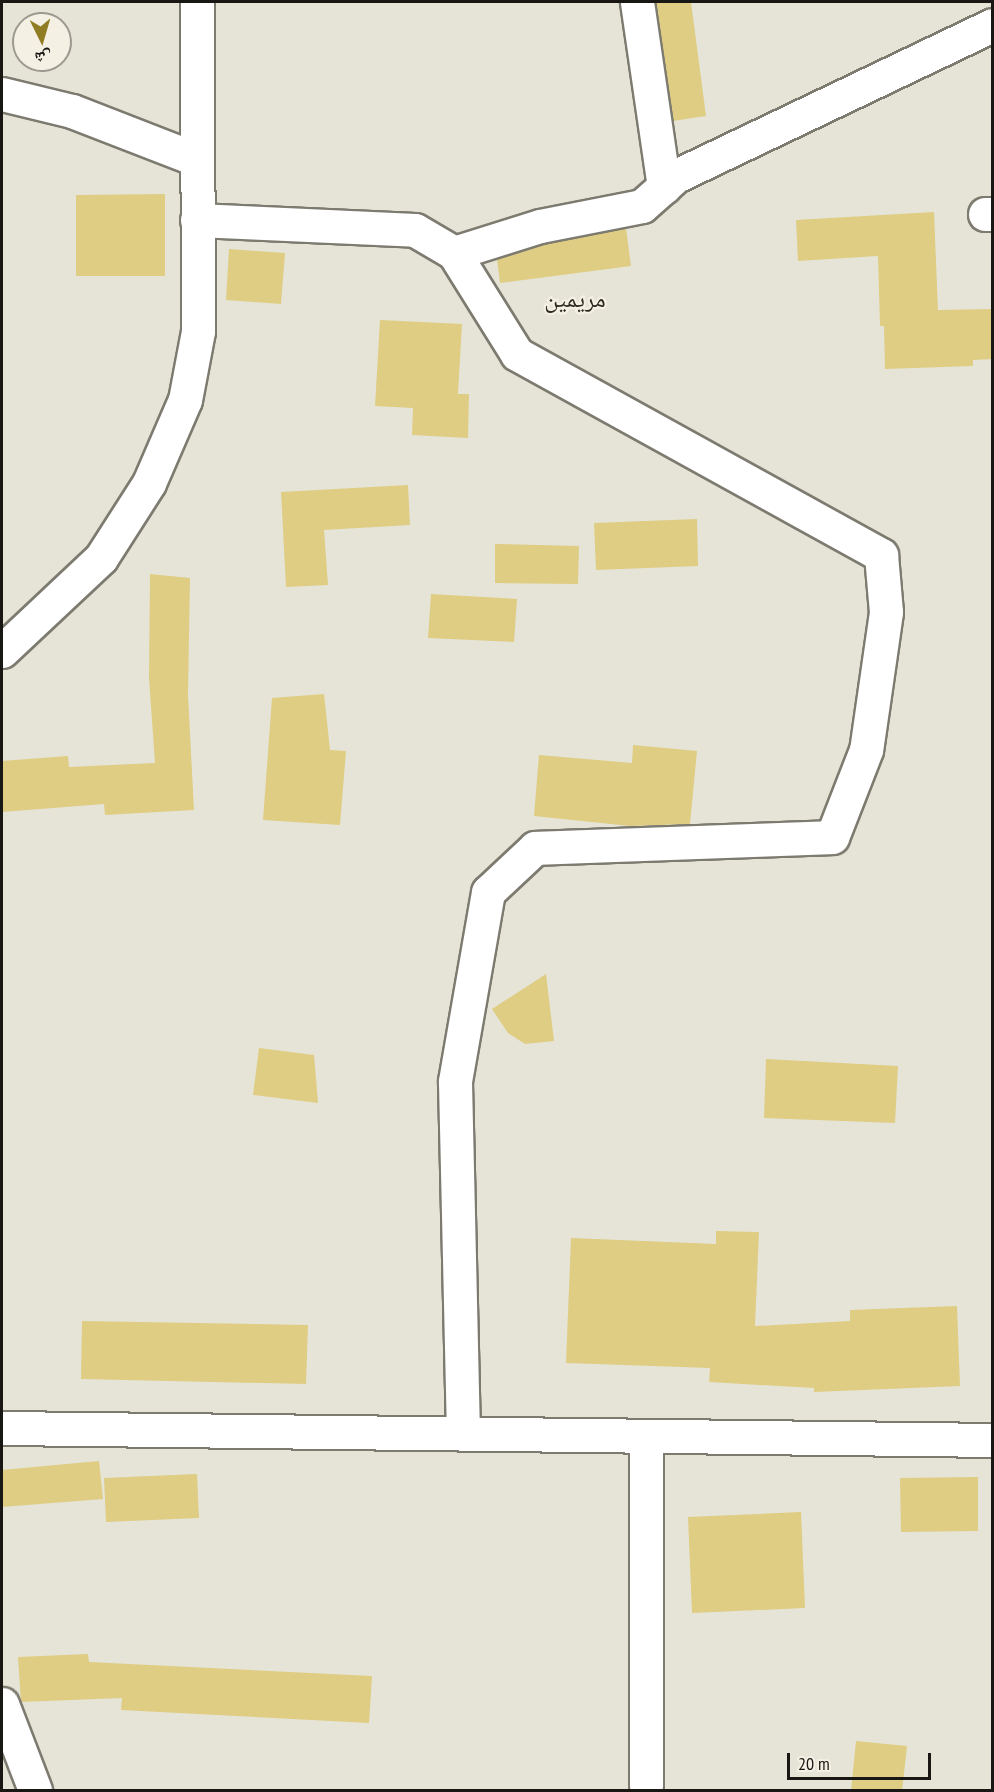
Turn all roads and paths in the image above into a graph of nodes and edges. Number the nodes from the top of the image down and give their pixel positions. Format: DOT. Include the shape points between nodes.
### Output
graph roads {
  1 [pos="197,2"];
  2 [pos="637,2"];
  3 [pos="993,26"];
  4 [pos="2,94"];
  5 [pos="196,159"];
  6 [pos="664,187"];
  7 [pos="196,220"];
  8 [pos="454,253"];
  9 [pos="2,651"];
  10 [pos="2,1428"];
  11 [pos="462,1434"];
  12 [pos="646,1436"];
  13 [pos="993,1440"];
  14 [pos="2,1704"];
  15 [pos="646,1785"];
  16 [pos="34,1791"];
  1 -- 5 [label="street"];
  2 -- 6 [label="street"];
  3 -- 6 [label="street" via="676,176"];
  4 -- 5 [label="street" via="72,111"];
  5 -- 7 [label="street"];
  6 -- 8 [label="street" via="642,206 540,226"];
  7 -- 8 [label="street" via="415,230"];
  7 -- 9 [label="street" via="198,331 188,388 149,483 101,558"];
  8 -- 11 [label="street" via="517,354 881,555 886,612 866,750 832,837 535,848 488,892 455,1082"];
  10 -- 11 [label="street"];
  11 -- 12 [label="street"];
  12 -- 13 [label="street"];
  12 -- 15 [label="street"];
  14 -- 16 [label="street"];
}
